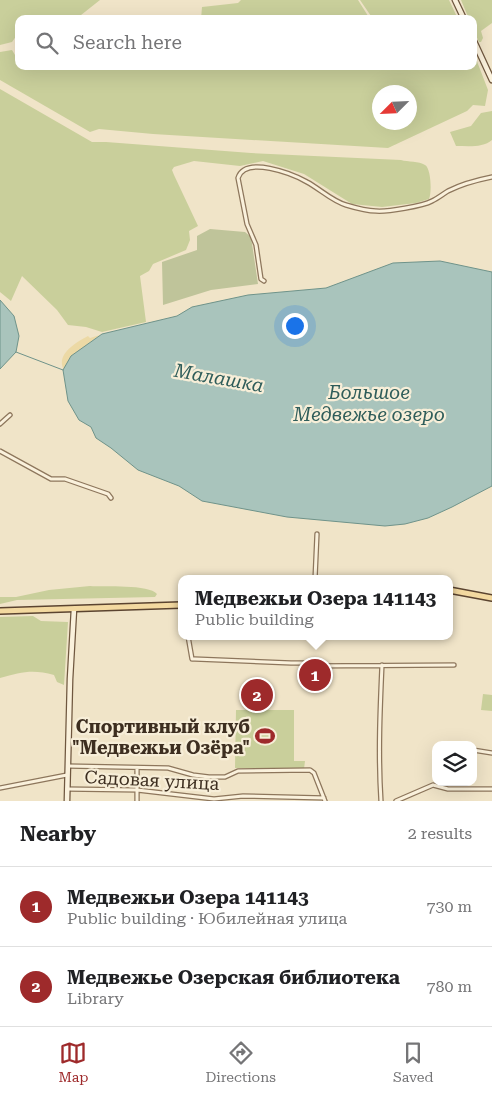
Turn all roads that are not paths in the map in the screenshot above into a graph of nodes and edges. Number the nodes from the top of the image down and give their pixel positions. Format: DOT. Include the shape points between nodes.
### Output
graph roads {
  1 [pos="455,0"];
  2 [pos="462,15"];
  3 [pos="477,46"];
  4 [pos="480,52"];
  5 [pos="477,53"];
  6 [pos="492,80"];
  7 [pos="492,177"];
  8 [pos="264,281"];
  9 [pos="10,415"];
  10 [pos="0,424"];
  11 [pos="0,451"];
  12 [pos="111,498"];
  13 [pos="317,534"];
  14 [pos="315,575"];
  15 [pos="453,591"];
  16 [pos="492,598"];
  17 [pos="178,605"];
  18 [pos="74,609"];
  19 [pos="0,611"];
  20 [pos="189,640"];
  21 [pos="454,664"];
  22 [pos="382,665"];
  23 [pos="477,751"];
  24 [pos="492,753"];
  25 [pos="68,766"];
  26 [pos="137,768"];
  27 [pos="68,775"];
  28 [pos="0,788"];
  29 [pos="67,789"];
  30 [pos="137,790"];
  31 [pos="492,790"];
  32 [pos="325,799"];
  33 [pos="67,801"];
  34 [pos="137,801"];
  35 [pos="381,801"];
  36 [pos="396,801"];
  1 -- 2 [label="street"];
  3 -- 4 [label="street"];
  4 -- 5 [label="street"];
  4 -- 6 [label="street"];
  7 -- 8 [label="street" via="461,185 432,202 378,212 344,204 293,176 264,168 244,168 238,178"];
  9 -- 10 [label="street"];
  11 -- 12 [label="street" via="51,479 66,479 108,494"];
  13 -- 14 [label="street"];
  15 -- 16 [label="main road"];
  17 -- 18 [label="main road"];
  18 -- 19 [label="main road"];
  18 -- 25 [label="street, Садовая улица"];
  20 -- 22 [label="street" via="192,659 310,666"];
  21 -- 22 [label="street"];
  22 -- 35 [label="street" via="378,762"];
  23 -- 24 [label="street"];
  25 -- 26 [label="street, Садовая улица"];
  25 -- 27 [label="street, Садовая улица"];
  26 -- 30 [label="street"];
  26 -- 32 [label="street, Садовая улица" via="168,768 209,777 238,771 310,770"];
  27 -- 28 [label="street"];
  27 -- 29 [label="street, Садовая улица"];
  29 -- 30 [label="street, Садовая улица"];
  29 -- 33 [label="street, Садовая улица"];
  30 -- 32 [label="street, Садовая улица" via="214,799 243,796"];
  30 -- 34 [label="street"];
  31 -- 36 [label="street" via="448,789 433,785"];
}
